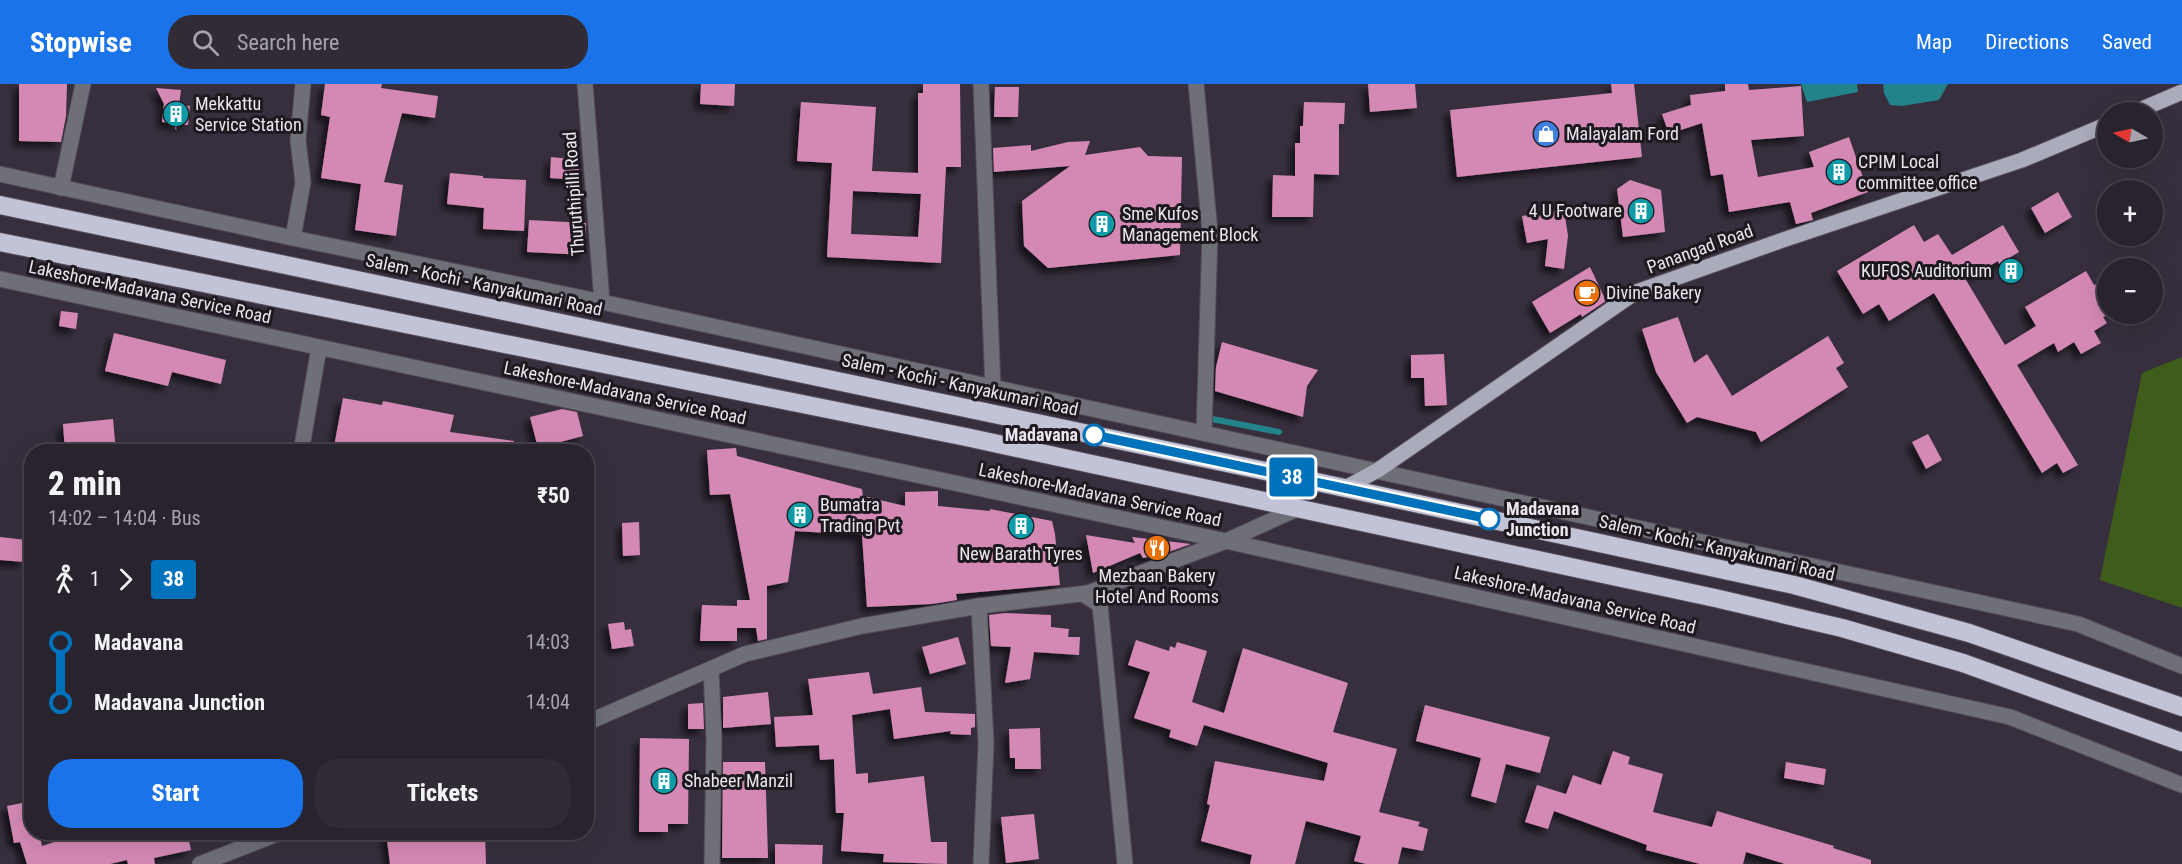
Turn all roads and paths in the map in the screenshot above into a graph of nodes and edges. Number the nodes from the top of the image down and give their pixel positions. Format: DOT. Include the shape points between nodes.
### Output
graph roads {
  1 [pos="83,84"];
  2 [pos="303,84"];
  3 [pos="585,84"];
  4 [pos="981,84"];
  5 [pos="1196,84"];
  6 [pos="2182,92"];
  7 [pos="2158,102"];
  8 [pos="2097,129"];
  9 [pos="0,174"];
  10 [pos="61,188"];
  11 [pos="0,205"];
  12 [pos="292,238"];
  13 [pos="0,242"];
  14 [pos="0,279"];
  15 [pos="602,302"];
  16 [pos="319,348"];
  17 [pos="993,388"];
  18 [pos="1204,433"];
  19 [pos="302,444"];
  20 [pos="1378,470"];
  21 [pos="1345,488"];
  22 [pos="1299,508"];
  23 [pos="1226,541"];
  24 [pos="1083,594"];
  25 [pos="979,606"];
  26 [pos="2182,666"];
  27 [pos="711,669"];
  28 [pos="2182,708"];
  29 [pos="594,720"];
  30 [pos="2182,742"];
  31 [pos="2182,785"];
  32 [pos="262,840"];
  33 [pos="200,864"];
  34 [pos="712,864"];
  35 [pos="981,864"];
  36 [pos="1125,864"];
  1 -- 10 [label="street"];
  2 -- 12 [label="street" via="298,140 303,182"];
  3 -- 15 [label="street, Thuruthipilli Road"];
  4 -- 17 [label="street"];
  5 -- 18 [label="street" via="1210,232"];
  6 -- 7 [label="main road"];
  8 -- 20 [label="main road, Panangad Road" via="2022,160 1636,292"];
  9 -- 10 [label="street"];
  10 -- 12 [label="street"];
  11 -- 21 [label="highway, Salem - Kochi - Kanyakumari Road"];
  12 -- 15 [label="street"];
  13 -- 22 [label="highway"];
  14 -- 16 [label="street, Lakeshore-Madavana Service Road"];
  15 -- 17 [label="street"];
  16 -- 19 [label="street"];
  16 -- 23 [label="street, Lakeshore-Madavana Service Road"];
  17 -- 18 [label="street"];
  18 -- 20 [label="street"];
  20 -- 21 [label="main road, Panangad Road"];
  20 -- 26 [label="street" via="2078,624"];
  21 -- 22 [label="highway"];
  21 -- 28 [label="highway, Salem - Kochi - Kanyakumari Road" via="1794,585 1969,633"];
  22 -- 23 [label="street"];
  22 -- 30 [label="highway" via="1842,628 1963,663"];
  23 -- 24 [label="street"];
  23 -- 31 [label="street, Lakeshore-Madavana Service Road" via="2010,717"];
  24 -- 25 [label="street"];
  24 -- 36 [label="street" via="1100,605"];
  25 -- 27 [label="street" via="862,626 745,654"];
  25 -- 35 [label="street" via="986,743"];
  27 -- 29 [label="street"];
  27 -- 34 [label="street"];
  32 -- 33 [label="street"];
}
